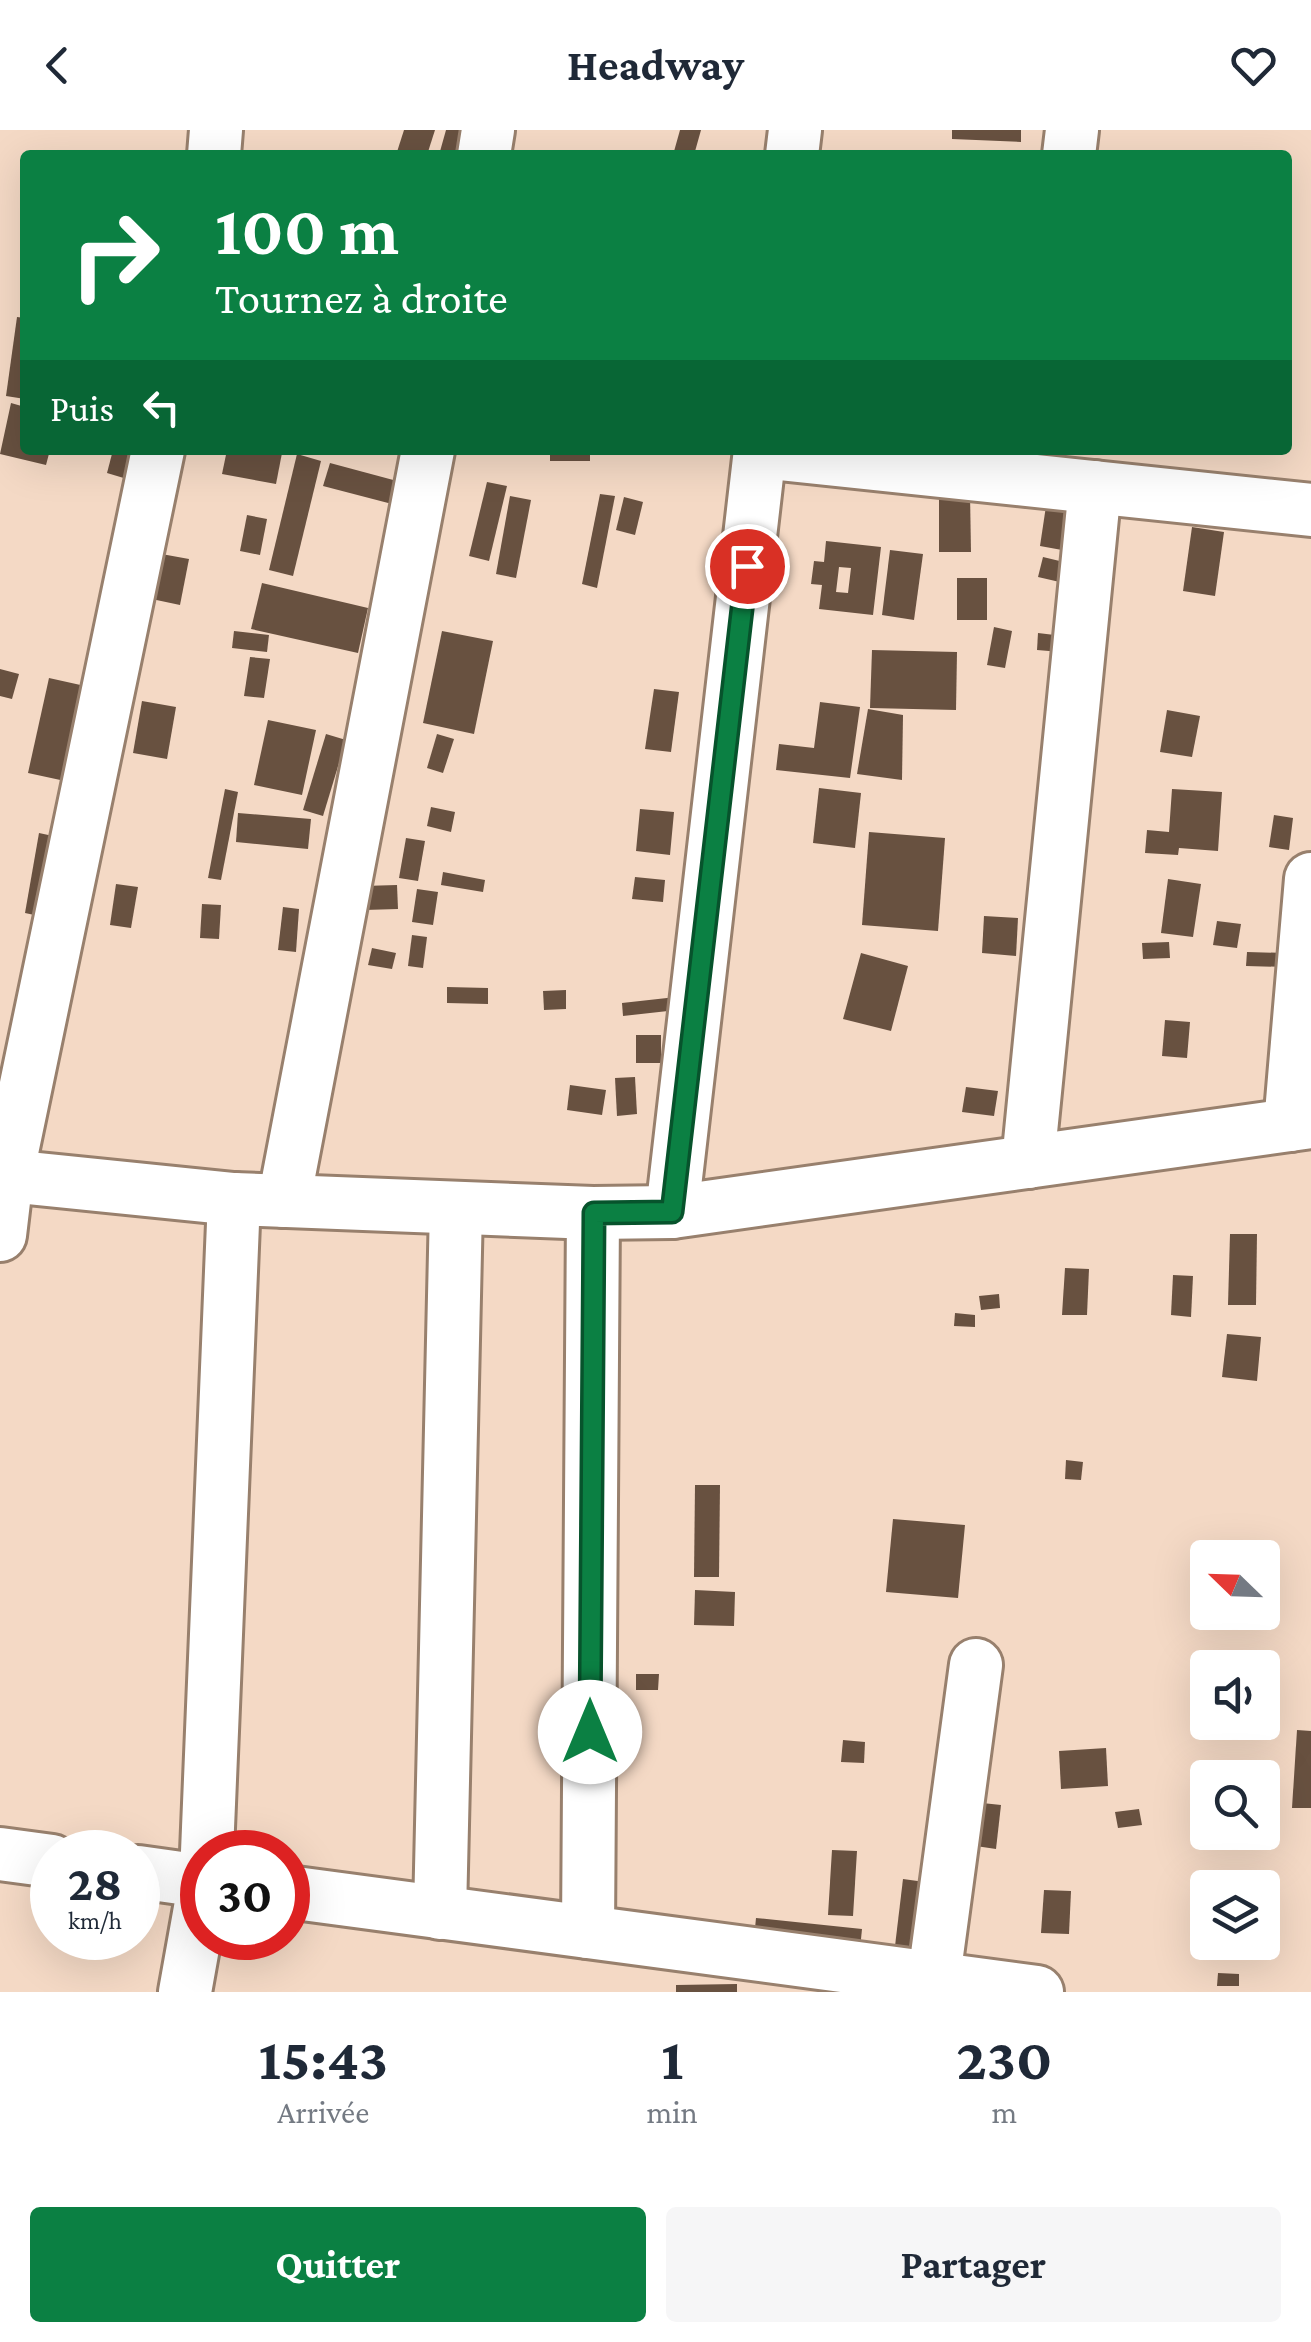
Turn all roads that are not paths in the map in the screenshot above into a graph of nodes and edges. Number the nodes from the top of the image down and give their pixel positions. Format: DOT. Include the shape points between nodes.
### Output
graph roads {
  1 [pos="157,455"];
  2 [pos="427,455"];
  3 [pos="760,455"];
  4 [pos="838,455"];
  5 [pos="1032,465"];
  6 [pos="1094,487"];
  7 [pos="1311,510"];
  8 [pos="1311,879"];
  9 [pos="1300,1123"];
  10 [pos="1028,1162"];
  11 [pos="4,1176"];
  12 [pos="259,1200"];
  13 [pos="456,1208"];
  14 [pos="672,1212"];
  15 [pos="594,1213"];
  16 [pos="0,1235"];
  17 [pos="976,1665"];
  18 [pos="209,1830"];
  19 [pos="0,1854"];
  20 [pos="30,1858"];
  21 [pos="310,1895"];
  22 [pos="440,1913"];
  23 [pos="588,1932"];
  24 [pos="191,1960"];
  25 [pos="932,1985"];
  26 [pos="185,1992"];
  27 [pos="1037,1992"];
  1 -- 11 [label="street"];
  2 -- 12 [label="street"];
  3 -- 14 [label="street"];
  4 -- 5 [label="street"];
  5 -- 6 [label="street"];
  6 -- 7 [label="street"];
  6 -- 10 [label="street"];
  8 -- 9 [label="street"];
  9 -- 10 [label="street"];
  10 -- 14 [label="street"];
  11 -- 12 [label="street"];
  11 -- 16 [label="street"];
  12 -- 13 [label="street"];
  12 -- 18 [label="street"];
  13 -- 15 [label="street"];
  13 -- 22 [label="street"];
  14 -- 15 [label="street"];
  15 -- 23 [label="street"];
  17 -- 25 [label="street"];
  19 -- 20 [label="street"];
  21 -- 22 [label="street"];
  22 -- 23 [label="street"];
  23 -- 25 [label="street"];
  24 -- 26 [label="street"];
  25 -- 27 [label="street"];
}
